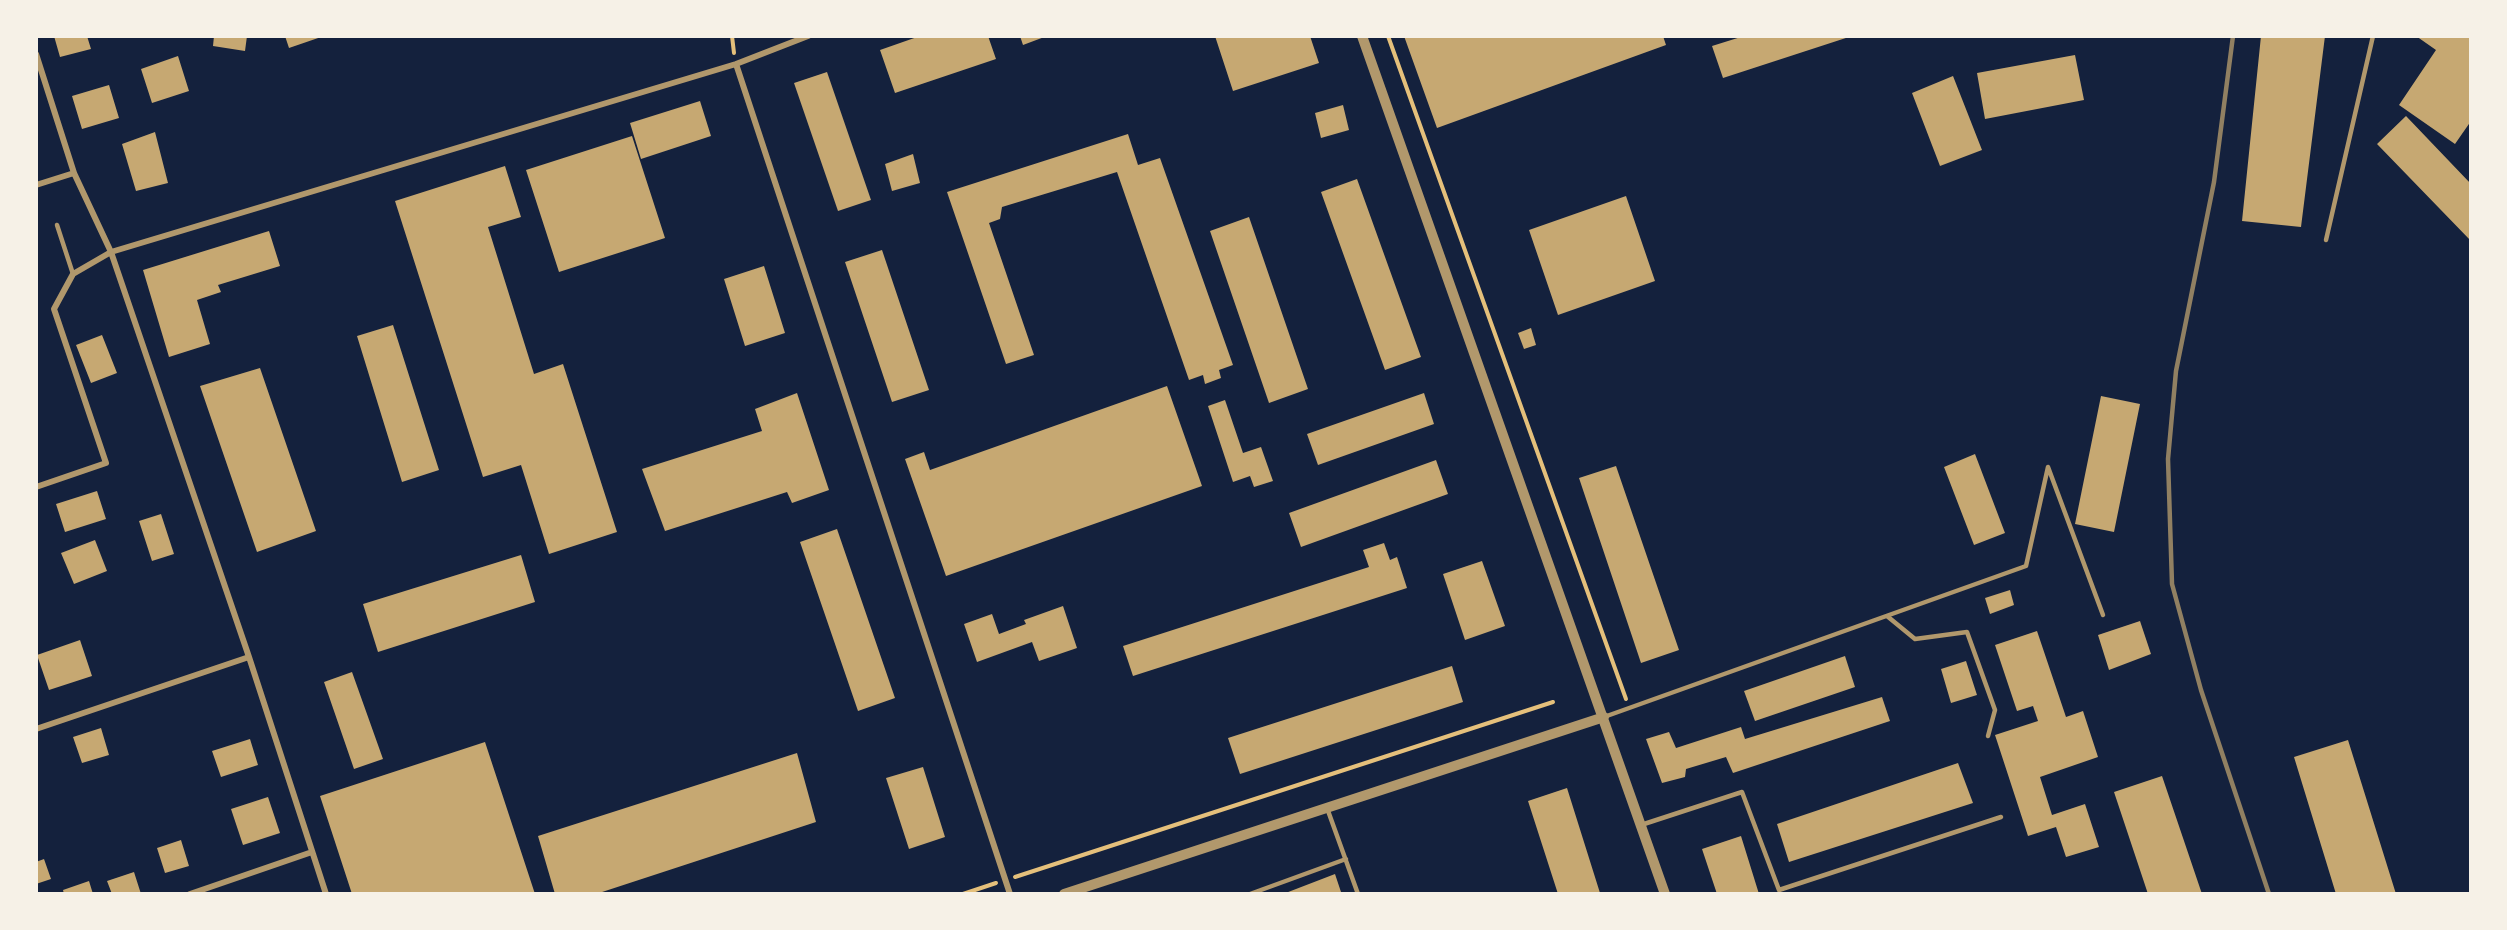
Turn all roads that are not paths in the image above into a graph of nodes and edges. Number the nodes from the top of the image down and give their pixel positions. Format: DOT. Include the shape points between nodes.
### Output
graph roads {
  1 [pos="808,36"];
  2 [pos="1362,36"];
  3 [pos="2373,36"];
  4 [pos="36,54"];
  5 [pos="736,64"];
  6 [pos="74,173"];
  7 [pos="36,185"];
  8 [pos="57,225"];
  9 [pos="2326,240"];
  10 [pos="111,252"];
  11 [pos="73,274"];
  12 [pos="36,488"];
  13 [pos="2103,615"];
  14 [pos="1887,616"];
  15 [pos="249,657"];
  16 [pos="1604,717"];
  17 [pos="36,729"];
  18 [pos="1988,736"];
  19 [pos="1327,808"];
  20 [pos="2001,817"];
  21 [pos="1641,825"];
  22 [pos="312,852"];
  23 [pos="1346,859"];
  24 [pos="190,894"];
  25 [pos="326,894"];
  26 [pos="1010,894"];
  27 [pos="1064,894"];
  28 [pos="1250,894"];
  29 [pos="1358,894"];
  30 [pos="1665,894"];
  1 -- 5 [label="street"];
  2 -- 16 [label="street"];
  3 -- 9 [label="lane"];
  4 -- 6 [label="street"];
  5 -- 10 [label="street"];
  5 -- 26 [label="street"];
  6 -- 7 [label="street"];
  6 -- 10 [label="street"];
  8 -- 11 [label="lane"];
  10 -- 11 [label="street"];
  10 -- 15 [label="street"];
  11 -- 12 [label="street" via="54,309 106,463"];
  13 -- 14 [label="lane" via="2048,467 2026,566"];
  14 -- 16 [label="lane"];
  14 -- 18 [label="lane" via="1915,639 1967,632 1995,710"];
  15 -- 17 [label="street"];
  15 -- 22 [label="street"];
  16 -- 19 [label="street"];
  16 -- 21 [label="street"];
  19 -- 23 [label="lane"];
  19 -- 27 [label="street"];
  20 -- 21 [label="lane" via="1779,890 1742,792"];
  21 -- 30 [label="street"];
  22 -- 24 [label="street"];
  22 -- 25 [label="street"];
  23 -- 28 [label="lane"];
  23 -- 29 [label="lane"];
}
